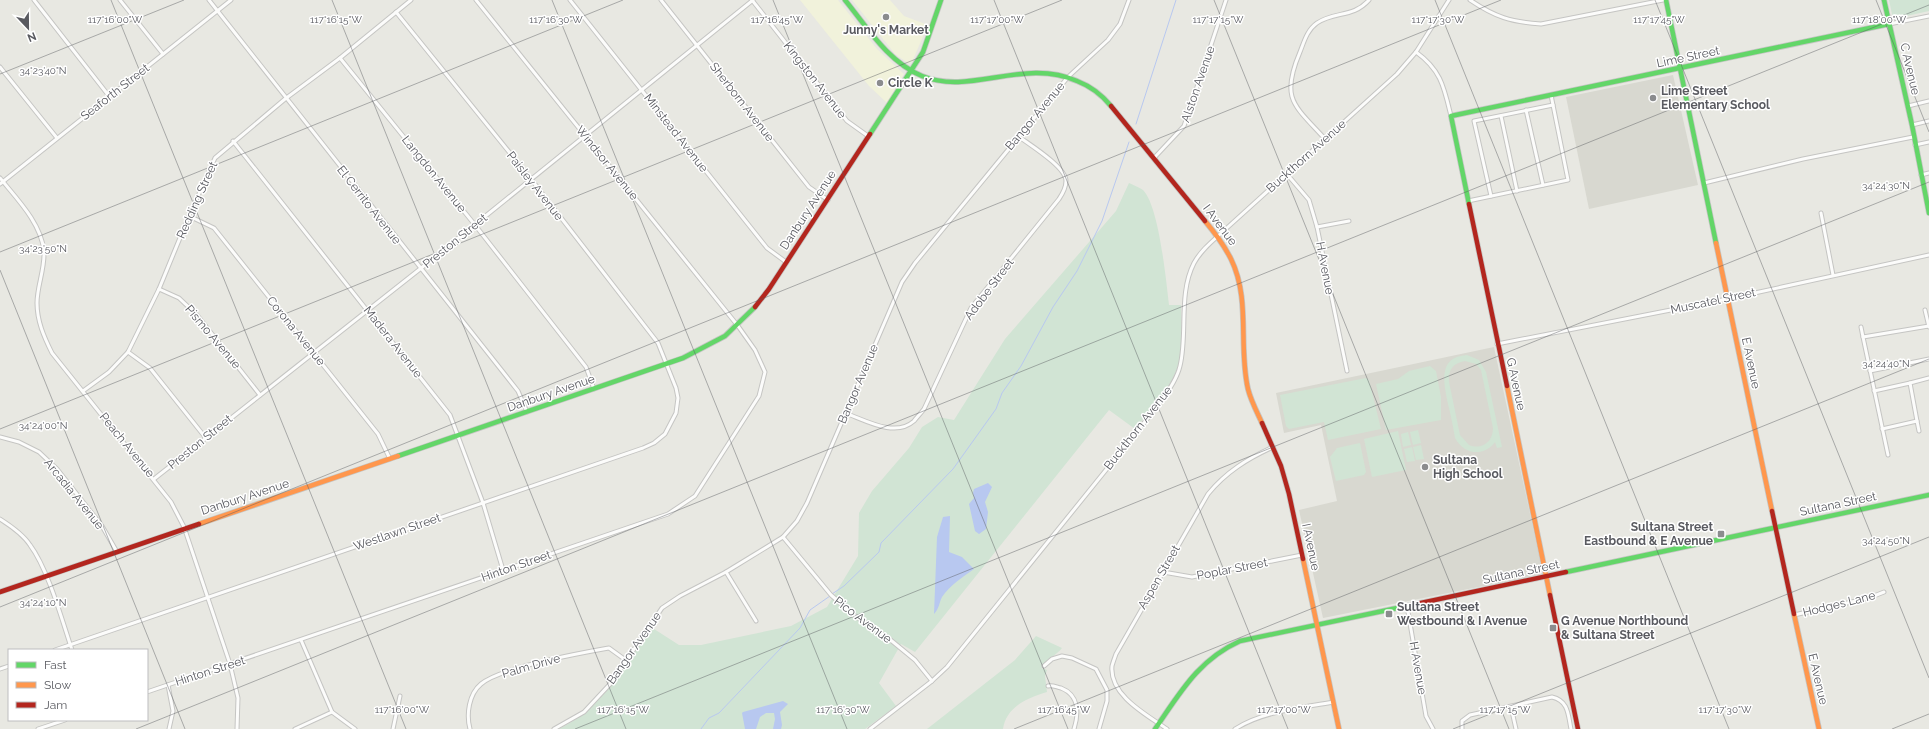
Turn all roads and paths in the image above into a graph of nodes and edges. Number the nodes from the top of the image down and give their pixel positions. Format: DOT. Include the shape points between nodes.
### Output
graph roads {
  1 [pos="34,0"];
  2 [pos="120,0"];
  3 [pos="209,0"];
  4 [pos="231,0"];
  5 [pos="411,0"];
  6 [pos="476,0"];
  7 [pos="570,0"];
  8 [pos="661,0"];
  9 [pos="753,0"];
  10 [pos="845,0"];
  11 [pos="941,0"];
  12 [pos="1130,0"];
  13 [pos="1226,0"];
  14 [pos="1369,0"];
  15 [pos="1449,0"];
  16 [pos="1470,0"];
  17 [pos="1664,0"];
  18 [pos="1884,0"];
  19 [pos="217,11"];
  20 [pos="396,12"];
  21 [pos="1929,16"];
  22 [pos="1889,24"];
  23 [pos="697,46"];
  24 [pos="1416,52"];
  25 [pos="163,54"];
  26 [pos="340,58"];
  27 [pos="0,67"];
  28 [pos="1679,69"];
  29 [pos="912,71"];
  30 [pos="1068,77"];
  31 [pos="642,90"];
  32 [pos="109,96"];
  33 [pos="1551,96"];
  34 [pos="286,99"];
  35 [pos="1929,101"];
  36 [pos="1553,105"];
  37 [pos="1908,106"];
  38 [pos="1526,110"];
  39 [pos="1451,116"];
  40 [pos="1501,116"];
  41 [pos="1929,121"];
  42 [pos="1912,125"];
  43 [pos="585,136"];
  44 [pos="868,136"];
  45 [pos="1018,136"];
  46 [pos="1913,137"];
  47 [pos="57,138"];
  48 [pos="1324,139"];
  49 [pos="233,141"];
  50 [pos="1929,142"];
  51 [pos="1915,145"];
  52 [pos="1154,158"];
  53 [pos="1286,173"];
  54 [pos="1929,173"];
  55 [pos="1921,175"];
  56 [pos="0,178"];
  57 [pos="531,179"];
  58 [pos="2,183"];
  59 [pos="1704,183"];
  60 [pos="1543,185"];
  61 [pos="1517,191"];
  62 [pos="1491,196"];
  63 [pos="828,200"];
  64 [pos="1468,201"];
  65 [pos="1821,213"];
  66 [pos="1929,213"];
  67 [pos="188,216"];
  68 [pos="1349,221"];
  69 [pos="475,225"];
  70 [pos="1317,227"];
  71 [pos="1218,236"];
  72 [pos="1929,255"];
  73 [pos="786,262"];
  74 [pos="420,269"];
  75 [pos="1833,275"];
  76 [pos="159,289"];
  77 [pos="1727,299"];
  78 [pos="367,310"];
  79 [pos="1925,310"];
  80 [pos="738,326"];
  81 [pos="1929,326"];
  82 [pos="1861,327"];
  83 [pos="1863,337"];
  84 [pos="1497,344"];
  85 [pos="128,352"];
  86 [pos="313,353"];
  87 [pos="1929,359"];
  88 [pos="667,364"];
  89 [pos="1347,371"];
  90 [pos="1870,371"];
  91 [pos="1929,378"];
  92 [pos="1910,383"];
  93 [pos="594,389"];
  94 [pos="83,391"];
  95 [pos="1874,391"];
  96 [pos="260,395"];
  97 [pos="527,412"];
  98 [pos="846,413"];
  99 [pos="1916,421"];
  100 [pos="1882,429"];
  101 [pos="1919,431"];
  102 [pos="458,435"];
  103 [pos="0,437"];
  104 [pos="205,437"];
  105 [pos="1273,447"];
  106 [pos="1888,455"];
  107 [pos="390,459"];
  108 [pos="154,479"];
  109 [pos="1929,495"];
  110 [pos="483,503"];
  111 [pos="0,519"];
  112 [pos="1775,527"];
  113 [pos="184,528"];
  114 [pos="783,537"];
  115 [pos="117,552"];
  116 [pos="1302,555"];
  117 [pos="503,570"];
  118 [pos="726,572"];
  119 [pos="1163,572"];
  120 [pos="46,576"];
  121 [pos="1546,577"];
  122 [pos="0,592"];
  123 [pos="1884,592"];
  124 [pos="207,598"];
  125 [pos="1407,606"];
  126 [pos="1794,615"];
  127 [pos="756,621"];
  128 [pos="1317,625"];
  129 [pos="301,640"];
  130 [pos="70,645"];
  131 [pos="58,649"];
  132 [pos="72,649"];
  133 [pos="627,661"];
  134 [pos="230,664"];
  135 [pos="1044,666"];
  136 [pos="932,681"];
  137 [pos="168,685"];
  138 [pos="1048,686"];
  139 [pos="148,692"];
  140 [pos="400,696"];
  141 [pos="1333,702"];
  142 [pos="1511,707"];
  143 [pos="332,712"];
  144 [pos="62,721"];
  145 [pos="1159,723"];
  146 [pos="38,729"];
  147 [pos="169,729"];
  148 [pos="237,729"];
  149 [pos="295,729"];
  150 [pos="355,729"];
  151 [pos="393,729"];
  152 [pos="470,729"];
  153 [pos="554,729"];
  154 [pos="870,729"];
  155 [pos="1074,729"];
  156 [pos="1098,729"];
  157 [pos="1155,729"];
  158 [pos="1167,729"];
  159 [pos="1235,729"];
  160 [pos="1339,729"];
  161 [pos="1433,729"];
  162 [pos="1462,729"];
  163 [pos="1516,729"];
  164 [pos="1571,729"];
  165 [pos="1578,729"];
  166 [pos="1819,729"];
  1 -- 32 [label="street"];
  2 -- 25 [label="street"];
  3 -- 19 [label="street, El Cerrito Avenue"];
  4 -- 19 [label="street, Seaforth Street"];
  5 -- 20 [label="street, Redding Street"];
  6 -- 43 [label="street, Windsor Avenue"];
  7 -- 31 [label="street, Minstead Avenue"];
  8 -- 23 [label="street, Sherborn Avenue"];
  9 -- 23 [label="street, Preston Street"];
  9 -- 44 [label="street, Kingston Avenue" via="847,120"];
  10 -- 29 [label="street, I Avenue" via="888,53"];
  11 -- 29 [label="street, Danbury Avenue" via="923,52"];
  12 -- 30 [label="street, Bangor Avenue" via="1120,24 1108,40"];
  13 -- 52 [label="street, Alston Avenue" via="1184,126"];
  14 -- 48 [label="street" via="1362,8 1350,14 1316,23 1307,34 1292,69 1290,92 1297,109"];
  15 -- 24 [label="street, Buckthorn Avenue"];
  16 -- 17 [label="street" via="1503,19 1541,24"];
  17 -- 28 [label="street, E Avenue"];
  18 -- 22 [label="street, C Avenue"];
  19 -- 25 [label="street, Seaforth Street"];
  19 -- 34 [label="street, El Cerrito Avenue"];
  20 -- 26 [label="street, Redding Street"];
  20 -- 57 [label="street, Paisley Avenue"];
  21 -- 22 [label="street, Lime Street"];
  22 -- 28 [label="street, Lime Street"];
  22 -- 37 [label="street, C Avenue"];
  23 -- 31 [label="street, Preston Street"];
  23 -- 63 [label="street, Sherborn Avenue" via="809,187"];
  24 -- 39 [label="street, G Avenue" via="1438,73"];
  24 -- 48 [label="street, Buckthorn Avenue" via="1397,74"];
  25 -- 32 [label="street, Seaforth Street"];
  26 -- 34 [label="street, Redding Street"];
  26 -- 69 [label="street, Langdon Avenue"];
  27 -- 47 [label="street"];
  28 -- 33 [label="street, Lime Street"];
  28 -- 59 [label="street, E Avenue"];
  29 -- 30 [label="street, I Avenue" via="932,80 952,82 974,82 1028,72 1046,72"];
  29 -- 44 [label="street, Danbury Avenue"];
  30 -- 45 [label="street, Bangor Avenue"];
  30 -- 52 [label="street, I Avenue" via="1102,96"];
  31 -- 43 [label="street, Preston Street"];
  31 -- 73 [label="street, Minstead Avenue" via="767,248"];
  32 -- 47 [label="street, Seaforth Street"];
  33 -- 36 [label="street"];
  33 -- 39 [label="street, Lime Street"];
  34 -- 49 [label="street, Redding Street"];
  34 -- 74 [label="street, El Cerrito Avenue"];
  35 -- 37 [label="street"];
  36 -- 38 [label="street"];
  36 -- 60 [label="street" via="1568,180"];
  37 -- 42 [label="street, C Avenue"];
  38 -- 40 [label="street"];
  38 -- 60 [label="street"];
  39 -- 64 [label="street, G Avenue"];
  40 -- 61 [label="street"];
  40 -- 62 [label="street" via="1474,122"];
  41 -- 42 [label="street"];
  42 -- 46 [label="street, C Avenue"];
  43 -- 57 [label="street, Preston Street"];
  43 -- 80 [label="street, Windsor Avenue"];
  44 -- 63 [label="street, Danbury Avenue"];
  45 -- 98 [label="street, Bangor Avenue" via="902,282"];
  45 -- 98 [label="street, Adobe Street" via="1061,169 1066,180 1066,188 1060,199 971,308 924,409 913,421 905,426 893,428 880,426"];
  46 -- 51 [label="street, C Avenue"];
  46 -- 59 [label="street" via="1803,159"];
  47 -- 58 [label="street, Seaforth Street"];
  48 -- 53 [label="street, Buckthorn Avenue"];
  49 -- 67 [label="street, Redding Street" via="215,158"];
  49 -- 78 [label="street, Madera Avenue"];
  50 -- 51 [label="street"];
  51 -- 55 [label="street, C Avenue"];
  52 -- 71 [label="street, I Avenue"];
  53 -- 70 [label="street, H Avenue" via="1309,200"];
  53 -- 71 [label="street, Buckthorn Avenue"];
  54 -- 55 [label="street"];
  55 -- 66 [label="street, C Avenue"];
  56 -- 58 [label="street, Peach Avenue"];
  57 -- 69 [label="street, Preston Street"];
  57 -- 88 [label="street, Paisley Avenue" via="658,343"];
  58 -- 94 [label="street, Peach Avenue" via="37,227 44,251 37,302 41,332 52,352"];
  59 -- 77 [label="street, E Avenue"];
  60 -- 61 [label="street"];
  61 -- 62 [label="street"];
  62 -- 64 [label="street"];
  63 -- 73 [label="street, Danbury Avenue"];
  64 -- 84 [label="street, G Avenue"];
  65 -- 75 [label="street"];
  67 -- 76 [label="street, Redding Street"];
  67 -- 86 [label="street, Corona Avenue" via="214,228"];
  68 -- 70 [label="street"];
  69 -- 74 [label="street, Preston Street"];
  69 -- 93 [label="street, Langdon Avenue" via="586,367"];
  70 -- 89 [label="street, H Avenue"];
  71 -- 105 [label="street, I Avenue" via="1231,255 1239,276 1244,305 1248,388"];
  71 -- 136 [label="street, Buckthorn Avenue" via="1198,256 1190,275 1186,295 1182,358 1171,386 958,655"];
  72 -- 75 [label="street, Muscatel Street"];
  73 -- 80 [label="street, Danbury Avenue" via="763,298"];
  74 -- 78 [label="street, Preston Street"];
  74 -- 97 [label="street, El Cerrito Avenue" via="518,391"];
  75 -- 77 [label="street, Muscatel Street"];
  76 -- 85 [label="street, Redding Street"];
  76 -- 96 [label="street, Pismo Avenue" via="179,298 197,315"];
  77 -- 84 [label="street, Muscatel Street"];
  77 -- 112 [label="street, E Avenue"];
  78 -- 86 [label="street, Preston Street"];
  78 -- 102 [label="street, Madera Avenue" via="450,415"];
  79 -- 81 [label="street"];
  80 -- 88 [label="street, Danbury Avenue" via="708,347"];
  80 -- 117 [label="street, Hinton Street" via="755,350 765,372 759,396 695,496 668,514"];
  81 -- 83 [label="street"];
  82 -- 83 [label="street"];
  83 -- 90 [label="street"];
  84 -- 121 [label="street, G Avenue"];
  85 -- 94 [label="street, Redding Street" via="109,372"];
  85 -- 104 [label="street" via="150,368"];
  86 -- 96 [label="street, Preston Street"];
  86 -- 107 [label="street, Corona Avenue" via="378,434"];
  87 -- 90 [label="street"];
  88 -- 93 [label="street, Danbury Avenue"];
  88 -- 110 [label="street, Westlawn Street" via="678,398 676,413 660,439 643,448"];
  90 -- 95 [label="street"];
  91 -- 92 [label="street"];
  92 -- 95 [label="street"];
  92 -- 99 [label="street"];
  93 -- 97 [label="street, Danbury Avenue"];
  94 -- 108 [label="street, Peach Avenue"];
  95 -- 100 [label="street"];
  96 -- 104 [label="street, Preston Street"];
  97 -- 102 [label="street, Danbury Avenue"];
  98 -- 114 [label="street, Bangor Avenue" via="807,503 797,521"];
  99 -- 100 [label="street"];
  99 -- 101 [label="street"];
  100 -- 106 [label="street"];
  102 -- 107 [label="street, Danbury Avenue"];
  102 -- 110 [label="street, Madera Avenue"];
  103 -- 115 [label="street, Arcadia Avenue" via="19,442 39,452 57,469 102,526"];
  104 -- 108 [label="street, Preston Street"];
  105 -- 116 [label="street, I Avenue" via="1286,482"];
  105 -- 119 [label="street, Aspen Street" via="1248,459 1218,482 1196,512"];
  107 -- 113 [label="street, Danbury Avenue"];
  108 -- 113 [label="street, Peach Avenue" via="171,502"];
  109 -- 112 [label="street, Sultana Street"];
  110 -- 117 [label="street, Madera Avenue"];
  110 -- 124 [label="street, Westlawn Street"];
  111 -- 120 [label="street" via="16,530 30,545"];
  112 -- 121 [label="street, Sultana Street"];
  112 -- 126 [label="street, E Avenue"];
  113 -- 115 [label="street, Danbury Avenue"];
  113 -- 124 [label="street, Peach Avenue"];
  114 -- 118 [label="street, Bangor Avenue"];
  114 -- 136 [label="street, Pico Avenue" via="831,595 915,660"];
  115 -- 120 [label="street, Danbury Avenue"];
  116 -- 119 [label="street, Poplar Street" via="1192,578"];
  116 -- 128 [label="street, I Avenue"];
  117 -- 129 [label="street, Hinton Street"];
  118 -- 127 [label="street"];
  118 -- 133 [label="street, Bangor Avenue" via="662,608"];
  119 -- 145 [label="street, Aspen Street" via="1116,654 1112,666 1120,692"];
  120 -- 122 [label="street, Danbury Avenue"];
  120 -- 130 [label="street"];
  121 -- 125 [label="street, Sultana Street"];
  121 -- 165 [label="street, G Avenue"];
  123 -- 126 [label="street, Hodges Lane" via="1869,598"];
  124 -- 130 [label="street, Westlawn Street"];
  124 -- 134 [label="street, Peach Avenue"];
  125 -- 128 [label="street, Sultana Street"];
  125 -- 161 [label="street, H Avenue" via="1426,716"];
  126 -- 166 [label="street, E Avenue"];
  128 -- 141 [label="street, I Avenue"];
  128 -- 145 [label="street, Sultana Street" via="1248,639 1231,644 1213,654"];
  129 -- 134 [label="street, Hinton Street"];
  129 -- 143 [label="street"];
  130 -- 131 [label="street, Westlawn Street"];
  130 -- 132 [label="street"];
  133 -- 152 [label="street, Palm Drive" via="609,648 582,652 505,672 481,684 470,699"];
  133 -- 153 [label="street, Bangor Avenue" via="584,712"];
  134 -- 137 [label="street, Hinton Street"];
  134 -- 148 [label="street, Peach Avenue" via="238,698"];
  135 -- 156 [label="street" via="1052,659 1062,656 1096,669 1107,690 1107,701"];
  136 -- 154 [label="street, Buckthorn Avenue"];
  137 -- 139 [label="street, Hinton Street"];
  137 -- 147 [label="street" via="172,710"];
  138 -- 155 [label="street" via="1068,691 1076,702 1078,713"];
  140 -- 151 [label="street"];
  141 -- 159 [label="street" via="1263,716 1245,722"];
  141 -- 160 [label="street, I Avenue"];
  142 -- 162 [label="street" via="1466,717 1462,721"];
  142 -- 163 [label="street"];
  142 -- 164 [label="street" via="1552,698 1560,699 1566,704"];
  143 -- 149 [label="street"];
  143 -- 150 [label="street"];
  144 -- 146 [label="street"];
  145 -- 157 [label="street, Sultana Street"];
  145 -- 158 [label="street, Aspen Street"];
}
